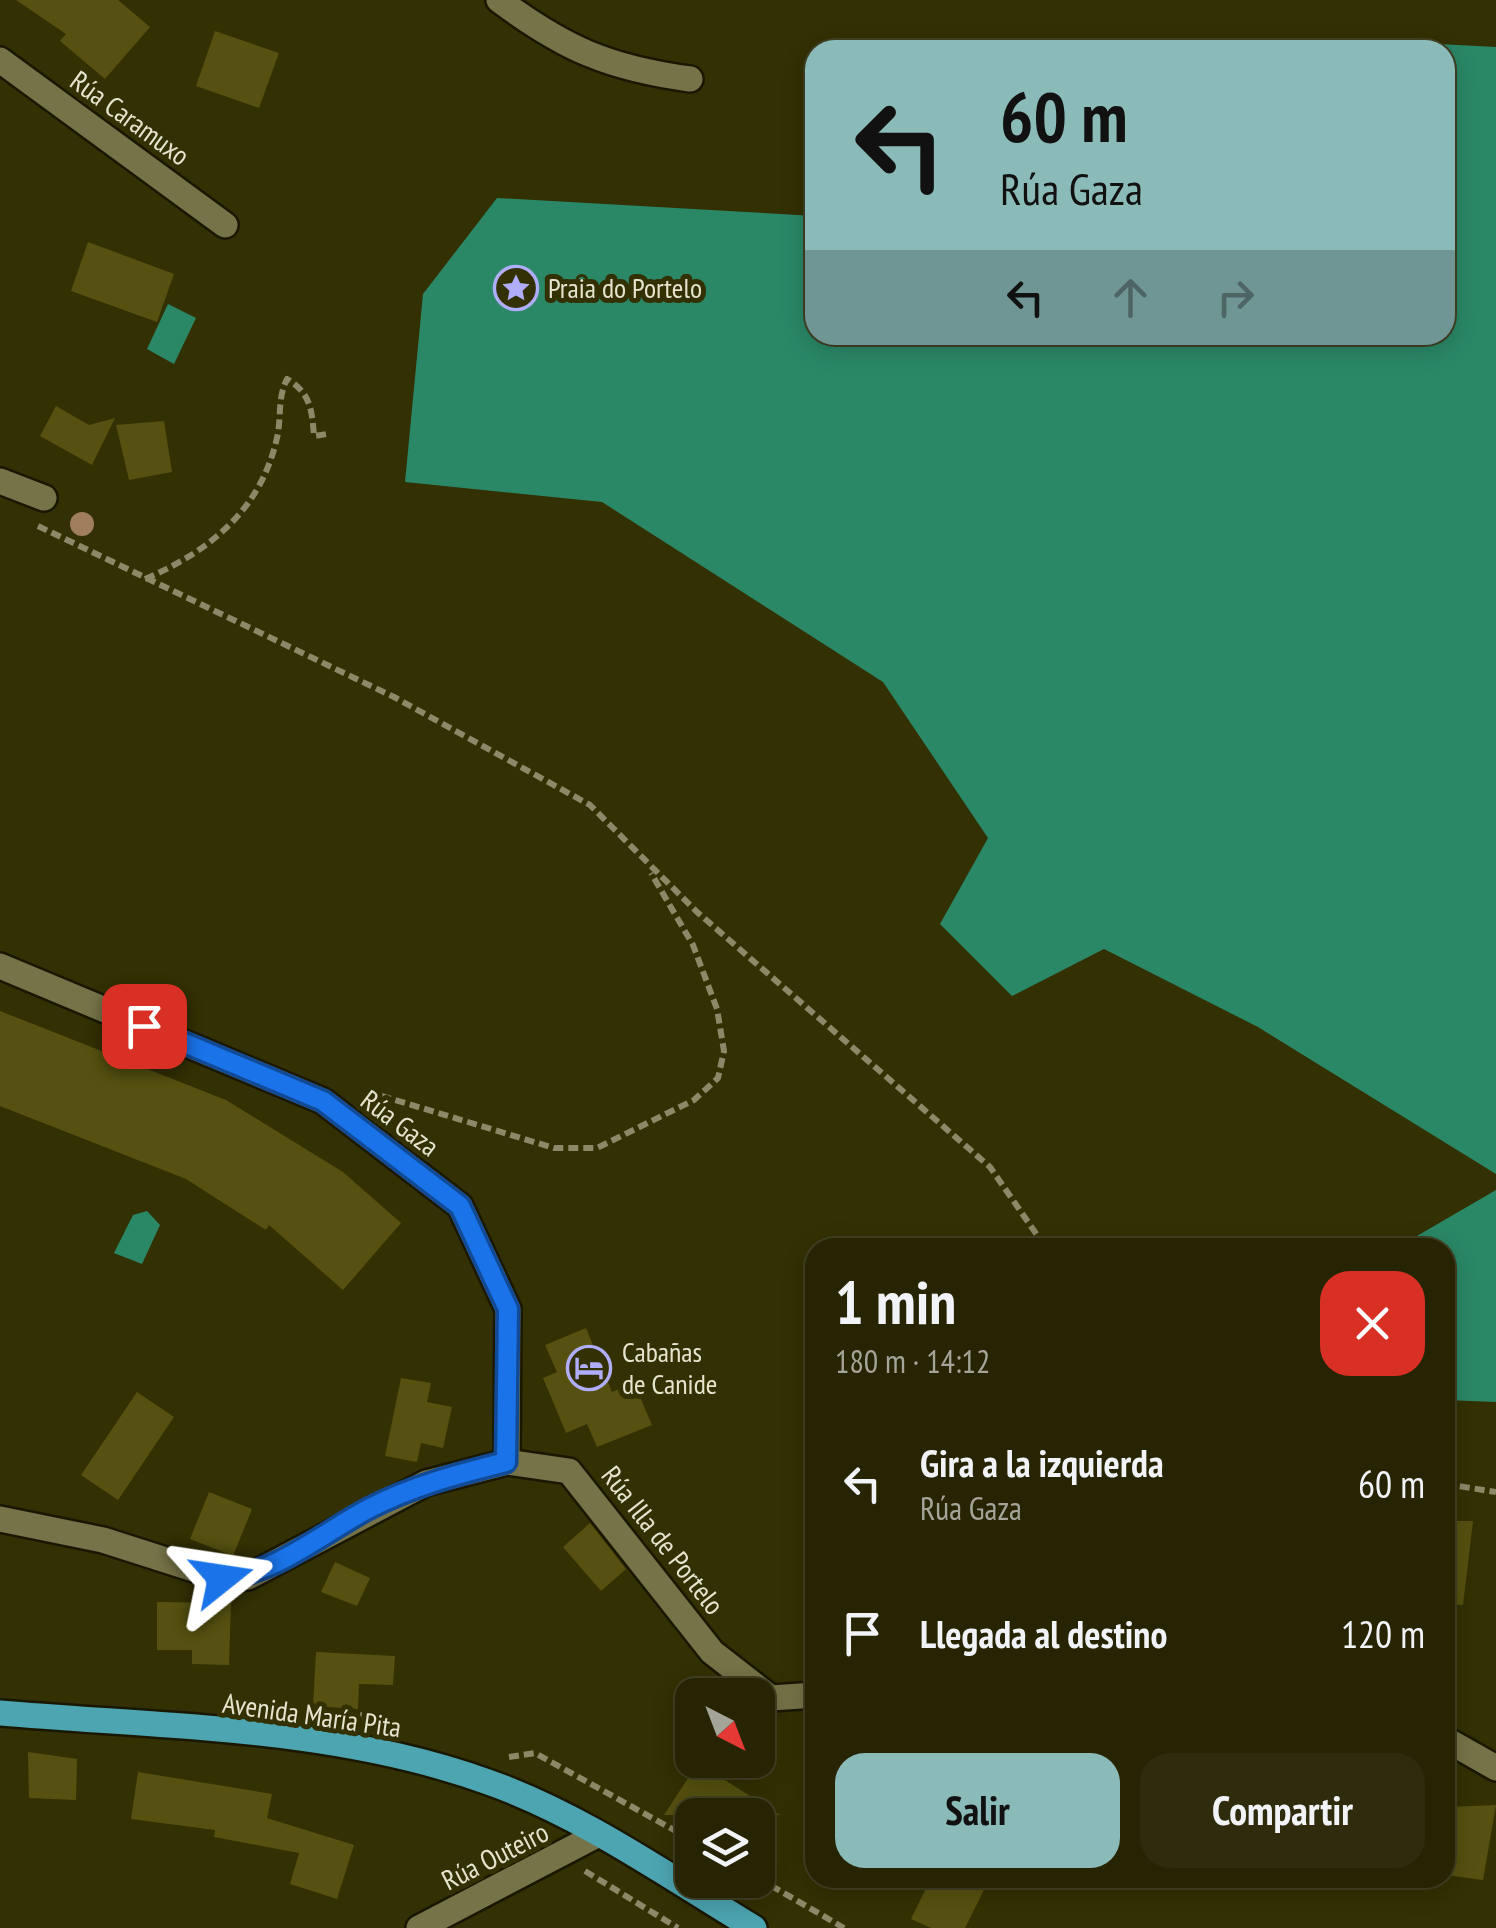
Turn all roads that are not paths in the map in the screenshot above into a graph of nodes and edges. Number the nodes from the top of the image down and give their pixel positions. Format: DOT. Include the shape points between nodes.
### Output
graph roads {
  1 [pos="500,0"];
  2 [pos="0,60"];
  3 [pos="690,79"];
  4 [pos="225,225"];
  5 [pos="0,966"];
  6 [pos="506,1462"];
  7 [pos="0,1519"];
  8 [pos="805,1696"];
  9 [pos="0,1713"];
  10 [pos="1455,1745"];
  11 [pos="1496,1768"];
  12 [pos="597,1835"];
  13 [pos="419,1928"];
  14 [pos="754,1928"];
  1 -- 3 [label="street" via="549,37 627,70"];
  2 -- 4 [label="street, Rúa Caramuxo"];
  5 -- 6 [label="street, Rúa Gaza" via="323,1101 460,1206 508,1309"];
  6 -- 7 [label="street, Rúa Illa de Portelo" via="426,1482 248,1576 222,1578 103,1540"];
  6 -- 8 [label="street, Rúa Illa de Portelo" via="569,1471 712,1652 771,1698"];
  9 -- 12 [label="main road, Avenida María Pita" via="377,1750 490,1782"];
  10 -- 11 [label="street"];
  12 -- 13 [label="street, Rúa Outeiro"];
  12 -- 14 [label="main road, Avenida María Pita"];
}
